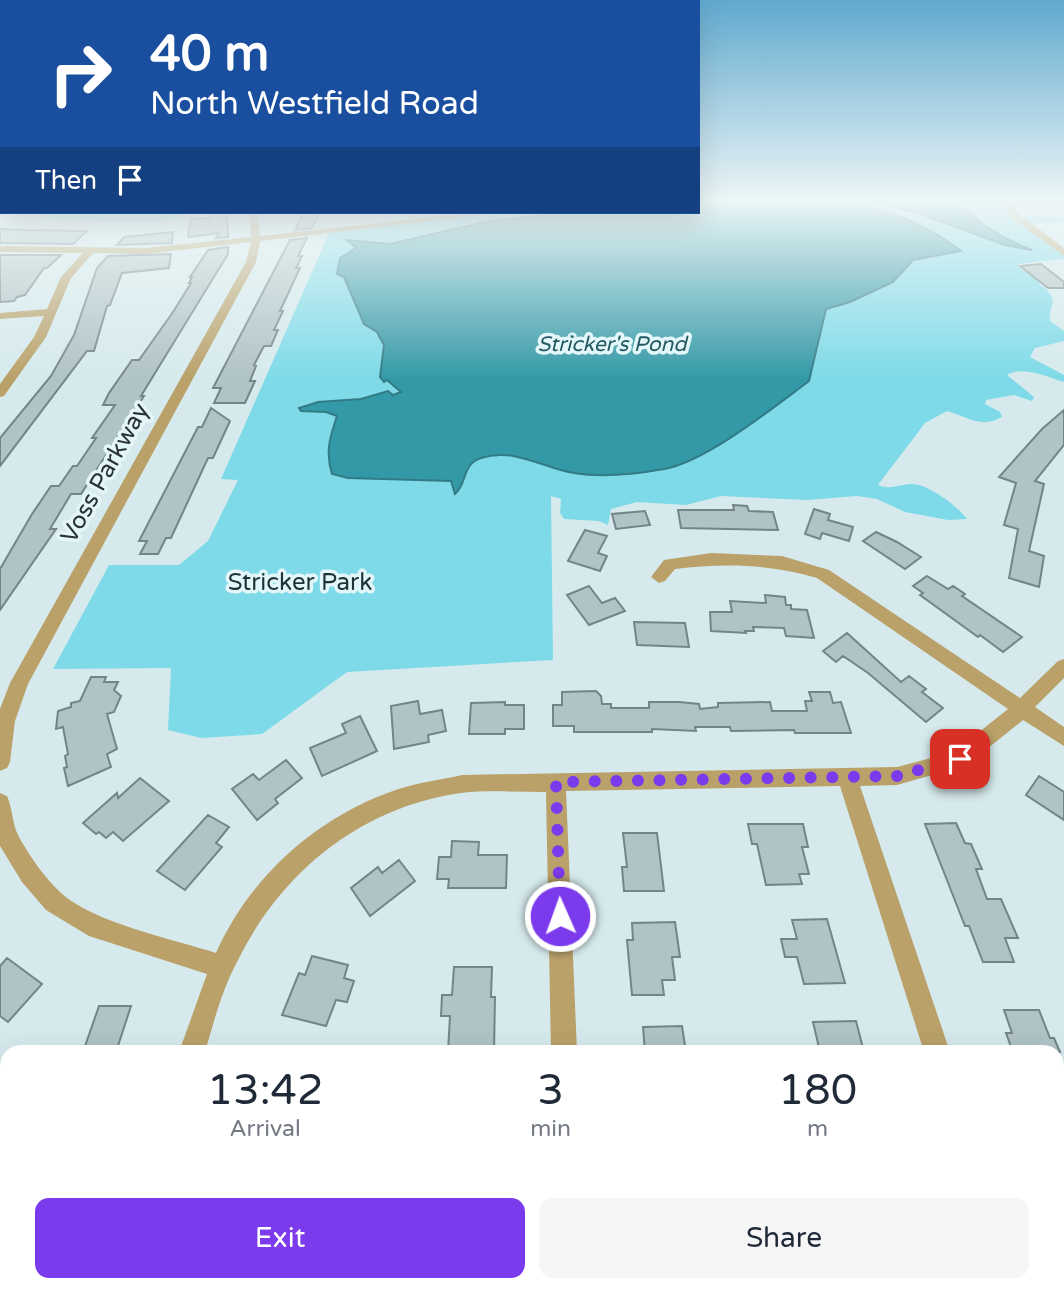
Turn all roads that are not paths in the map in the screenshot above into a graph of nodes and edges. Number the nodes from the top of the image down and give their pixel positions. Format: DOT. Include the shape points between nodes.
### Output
graph roads {
  1 [pos="82,259"];
  2 [pos="252,259"];
  3 [pos="50,312"];
  4 [pos="0,316"];
  5 [pos="0,393"];
  6 [pos="659,576"];
  7 [pos="1064,666"];
  8 [pos="1019,708"];
  9 [pos="1064,738"];
  10 [pos="0,762"];
  11 [pos="848,779"];
  12 [pos="556,782"];
  13 [pos="0,803"];
  14 [pos="4,840"];
  15 [pos="220,966"];
  16 [pos="194,1045"];
  17 [pos="564,1045"];
  18 [pos="935,1045"];
  1 -- 3 [label="street" via="66,277"];
  2 -- 10 [label="street, Voss Parkway" via="19,683 5,720"];
  3 -- 4 [label="street"];
  3 -- 5 [label="street" via="40,337"];
  6 -- 8 [label="street" via="670,564 711,559 782,562 823,574"];
  7 -- 8 [label="street"];
  8 -- 9 [label="street"];
  8 -- 11 [label="street" via="960,759 897,776"];
  11 -- 12 [label="street"];
  11 -- 18 [label="street"];
  12 -- 15 [label="street" via="430,788 349,820 312,845 274,884"];
  12 -- 17 [label="street"];
  13 -- 14 [label="street"];
  14 -- 15 [label="street" via="54,902 89,924"];
  15 -- 16 [label="street"];
}
